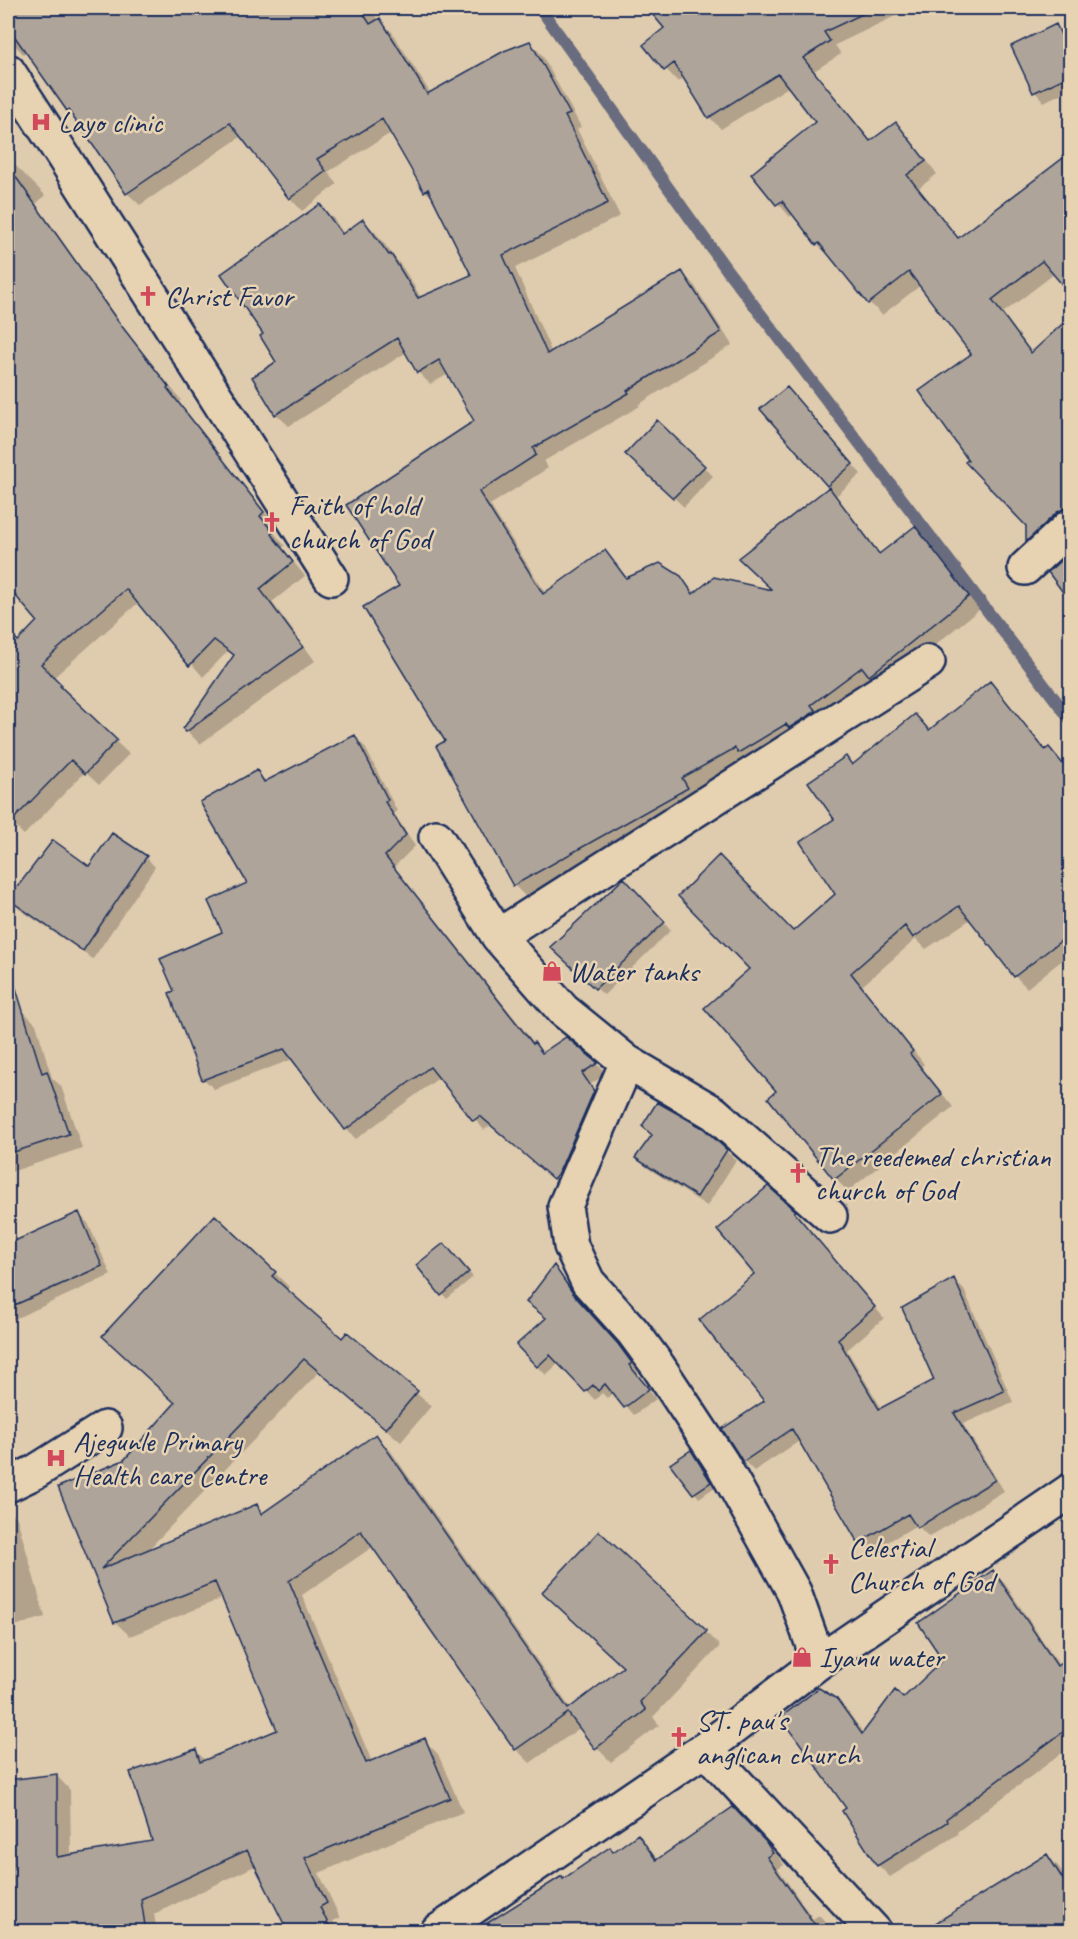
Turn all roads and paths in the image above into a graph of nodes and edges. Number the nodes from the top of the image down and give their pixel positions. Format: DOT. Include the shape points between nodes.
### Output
graph roads {
  1 [pos="8,72"];
  2 [pos="1071,526"];
  3 [pos="1025,568"];
  4 [pos="331,578"];
  5 [pos="928,662"];
  6 [pos="436,837"];
  7 [pos="498,936"];
  8 [pos="627,1062"];
  9 [pos="830,1216"];
  10 [pos="105,1428"];
  11 [pos="8,1485"];
  12 [pos="1071,1491"];
  13 [pos="819,1662"];
  14 [pos="705,1749"];
  15 [pos="437,1932"];
  16 [pos="875,1932"];
  1 -- 4 [label="street"];
  2 -- 3 [label="street"];
  5 -- 7 [label="street"];
  6 -- 7 [label="street"];
  7 -- 8 [label="street" via="563,1010"];
  8 -- 9 [label="street" via="714,1113"];
  8 -- 13 [label="street" via="565,1206 571,1246 588,1282 633,1332 722,1463 794,1592"];
  10 -- 11 [label="street"];
  12 -- 13 [label="street"];
  13 -- 14 [label="street"];
  14 -- 15 [label="street"];
  14 -- 16 [label="street"];
}
